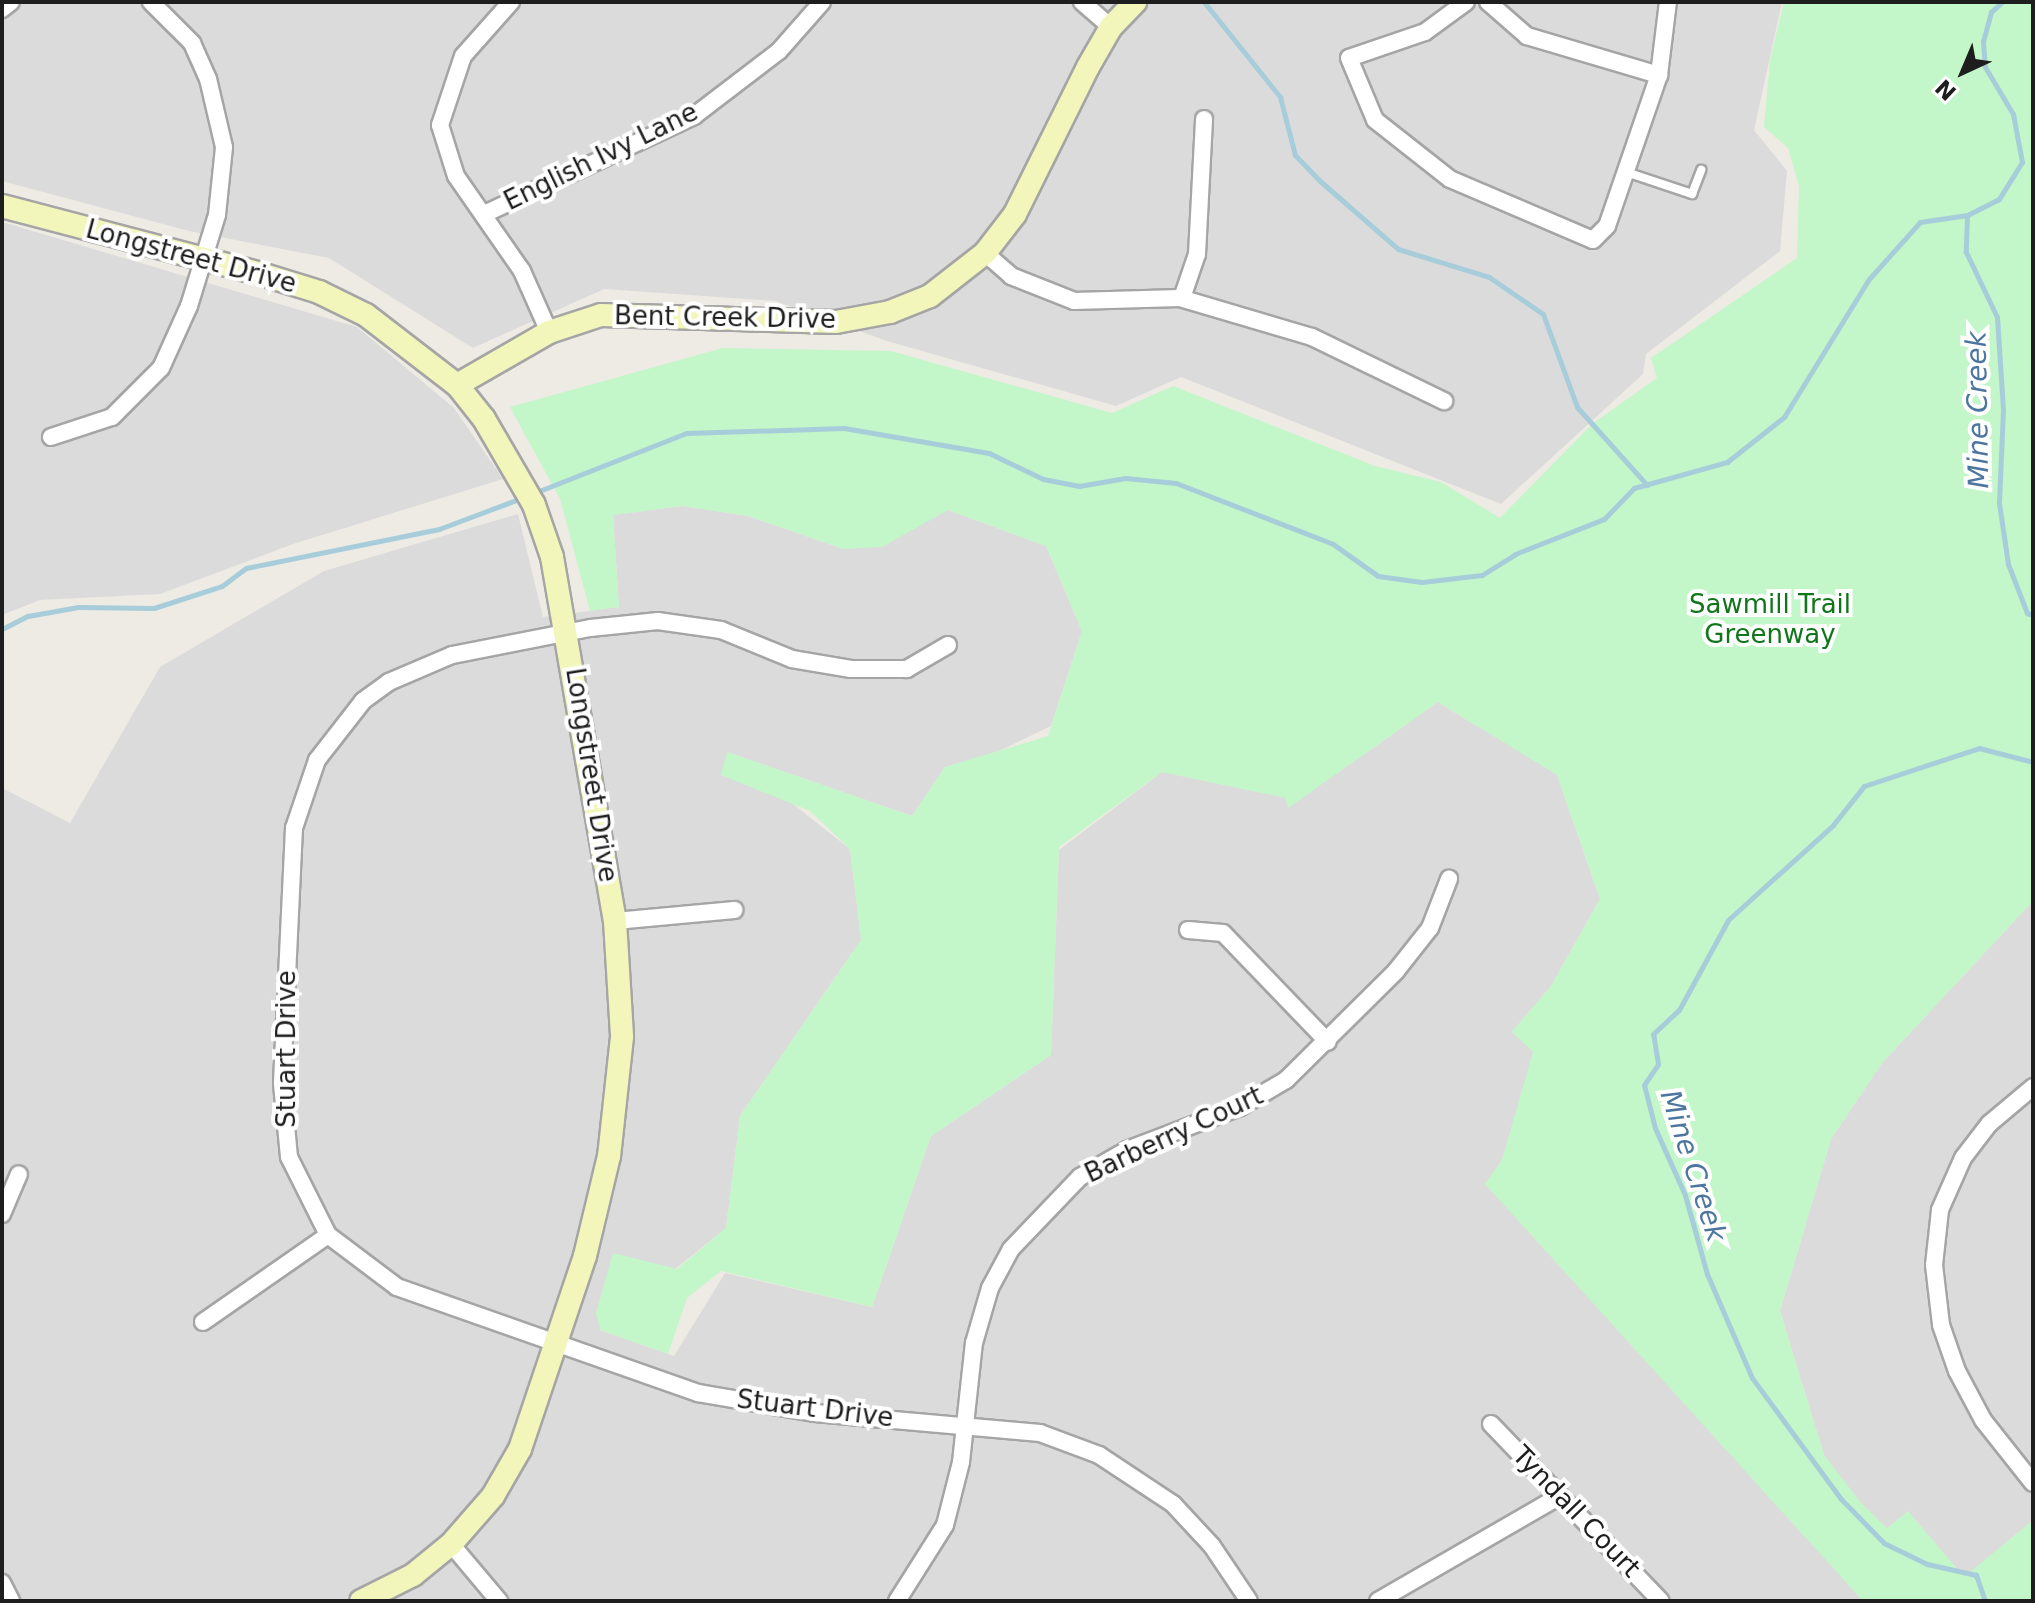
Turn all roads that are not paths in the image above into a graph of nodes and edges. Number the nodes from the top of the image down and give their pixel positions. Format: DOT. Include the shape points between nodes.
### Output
graph roads {
  1 [pos="11,2"];
  2 [pos="151,2"];
  3 [pos="511,2"];
  4 [pos="822,2"];
  5 [pos="1082,2"];
  6 [pos="1135,2"];
  7 [pos="1466,2"];
  8 [pos="1488,2"];
  9 [pos="1668,2"];
  10 [pos="2,9"];
  11 [pos="1111,27"];
  12 [pos="1659,75"];
  13 [pos="1204,119"];
  14 [pos="1701,170"];
  15 [pos="1625,172"];
  16 [pos="2,206"];
  17 [pos="484,214"];
  18 [pos="985,253"];
  19 [pos="203,257"];
  20 [pos="1182,298"];
  21 [pos="549,332"];
  22 [pos="457,385"];
  23 [pos="1444,401"];
  24 [pos="51,437"];
  25 [pos="568,632"];
  26 [pos="948,645"];
  27 [pos="1449,879"];
  28 [pos="734,910"];
  29 [pos="615,921"];
  30 [pos="1188,930"];
  31 [pos="1328,1042"];
  32 [pos="2033,1087"];
  33 [pos="19,1174"];
  34 [pos="2,1214"];
  35 [pos="328,1235"];
  36 [pos="203,1322"];
  37 [pos="558,1344"];
  38 [pos="965,1423"];
  39 [pos="1491,1424"];
  40 [pos="2033,1483"];
  41 [pos="1560,1496"];
  42 [pos="451,1544"];
  43 [pos="2,1583"];
  44 [pos="11,1601"];
  45 [pos="361,1601"];
  46 [pos="499,1601"];
  47 [pos="897,1601"];
  48 [pos="1249,1601"];
  49 [pos="1378,1601"];
  50 [pos="1661,1601"];
  1 -- 10 [label="street"];
  2 -- 19 [label="street" via="192,43 208,79 224,147 217,215"];
  3 -- 17 [label="street" via="463,56 440,125 456,176"];
  4 -- 17 [label="street, English Ivy Lane" via="779,51 694,116"];
  5 -- 11 [label="street"];
  6 -- 11 [label="street, Bent Creek Drive"];
  7 -- 15 [label="street" via="1425,32 1349,58 1375,120 1450,179 1593,240 1607,226"];
  8 -- 12 [label="street" via="1527,36"];
  9 -- 12 [label="street"];
  11 -- 18 [label="street, Bent Creek Drive" via="1015,214"];
  12 -- 15 [label="street"];
  13 -- 20 [label="street" via="1197,254"];
  14 -- 15 [label="lane" via="1692,194"];
  16 -- 19 [label="street, Longstreet Drive"];
  17 -- 21 [label="street" via="522,271"];
  18 -- 20 [label="street" via="1011,276 1074,301"];
  18 -- 21 [label="street, Bent Creek Drive" via="930,296 890,312 836,322 601,315"];
  19 -- 22 [label="street, Longstreet Drive" via="319,292 366,315"];
  19 -- 24 [label="street" via="161,368 112,417"];
  20 -- 23 [label="street" via="1312,337"];
  21 -- 22 [label="street, Bent Creek Drive"];
  22 -- 25 [label="street, Longstreet Drive" via="505,450 534,505"];
  25 -- 26 [label="street, Stuart Drive" via="658,621 721,630 792,659 851,669 907,669"];
  25 -- 29 [label="street, Longstreet Drive"];
  25 -- 35 [label="street, Stuart Drive" via="452,655 389,682 344,721 307,781 294,828 282,1084 289,1157"];
  27 -- 31 [label="street, Barberry Court" via="1430,928"];
  28 -- 29 [label="street"];
  29 -- 37 [label="street, Longstreet Drive" via="622,1037 609,1156"];
  30 -- 31 [label="street" via="1223,933"];
  31 -- 38 [label="street, Barberry Court" via="1286,1080 1240,1107 1127,1150 1080,1177 1043,1211 1011,1249 990,1288 974,1343"];
  32 -- 40 [label="street" via="1989,1124 1963,1158 1940,1210 1934,1265 1941,1325 1957,1371 1983,1420"];
  33 -- 34 [label="street"];
  35 -- 36 [label="street"];
  35 -- 37 [label="street, Stuart Drive" via="397,1287"];
  37 -- 38 [label="street, Stuart Drive" via="698,1393 755,1406"];
  37 -- 42 [label="street, Longstreet Drive" via="520,1449 493,1496"];
  38 -- 47 [label="street, Barberry Court" via="945,1525"];
  38 -- 48 [label="street, Stuart Drive" via="1040,1433 1099,1455 1173,1504 1212,1546"];
  39 -- 41 [label="street, Tyndall Court"];
  41 -- 49 [label="street"];
  41 -- 50 [label="street, Tyndall Court"];
  42 -- 45 [label="street, Longstreet Drive" via="413,1575"];
  42 -- 46 [label="street"];
  43 -- 44 [label="street"];
}
